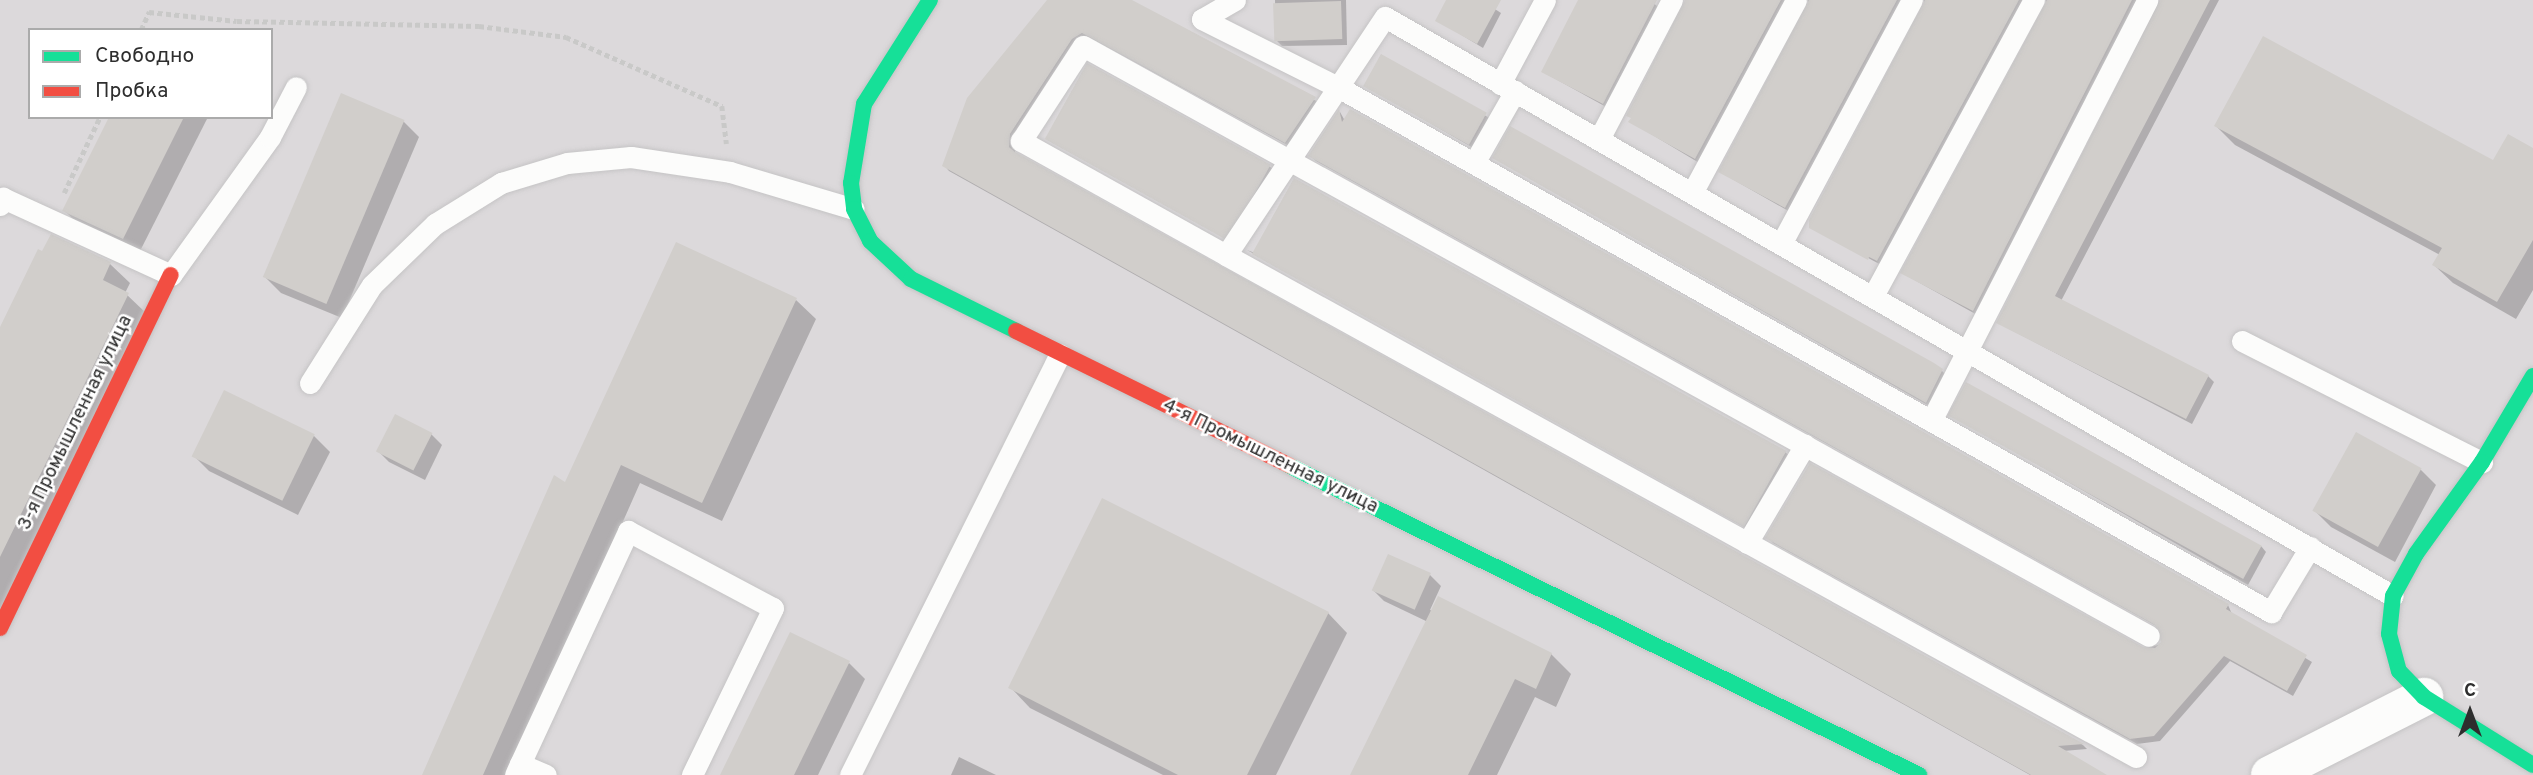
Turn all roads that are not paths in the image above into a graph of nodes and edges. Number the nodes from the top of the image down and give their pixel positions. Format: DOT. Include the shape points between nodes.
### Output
graph roads {
  1 [pos="930,0"];
  2 [pos="1235,0"];
  3 [pos="1545,0"];
  4 [pos="1672,0"];
  5 [pos="1796,0"];
  6 [pos="1912,0"];
  7 [pos="2034,0"];
  8 [pos="2147,0"];
  9 [pos="1383,8"];
  10 [pos="296,87"];
  11 [pos="1338,87"];
  12 [pos="1507,88"];
  13 [pos="1599,139"];
  14 [pos="1291,159"];
  15 [pos="1474,163"];
  16 [pos="1692,193"];
  17 [pos="1,199"];
  18 [pos="854,209"];
  19 [pos="1781,244"];
  20 [pos="1226,255"];
  21 [pos="171,275"];
  22 [pos="1873,296"];
  23 [pos="2242,341"];
  24 [pos="1967,350"];
  25 [pos="1060,354"];
  26 [pos="2533,376"];
  27 [pos="310,383"];
  28 [pos="1931,421"];
  29 [pos="1805,445"];
  30 [pos="2482,462"];
  31 [pos="1747,543"];
  32 [pos="2311,547"];
  33 [pos="2393,596"];
  34 [pos="0,628"];
  35 [pos="2149,636"];
  36 [pos="2424,698"];
  37 [pos="2136,757"];
  38 [pos="2533,765"];
  39 [pos="518,770"];
  40 [pos="546,775"];
  41 [pos="692,775"];
  42 [pos="850,775"];
  43 [pos="1919,775"];
  44 [pos="2270,775"];
  1 -- 18 [label="street, 4-я Промышленная улица" via="863,104 854,143"];
  2 -- 11 [label="lane" via="1202,19"];
  3 -- 12 [label="lane"];
  4 -- 13 [label="lane"];
  5 -- 16 [label="lane"];
  6 -- 19 [label="lane"];
  7 -- 22 [label="lane"];
  8 -- 24 [label="lane"];
  9 -- 11 [label="lane"];
  9 -- 12 [label="lane"];
  10 -- 21 [label="lane" via="270,137"];
  11 -- 14 [label="lane"];
  11 -- 15 [label="lane"];
  12 -- 13 [label="lane"];
  12 -- 15 [label="lane"];
  13 -- 16 [label="lane"];
  14 -- 20 [label="lane"];
  14 -- 20 [label="lane" via="1083,46 1021,141"];
  14 -- 29 [label="lane"];
  15 -- 28 [label="lane"];
  16 -- 19 [label="lane"];
  17 -- 21 [label="lane"];
  18 -- 25 [label="street, 4-я Промышленная улица" via="870,241 911,279"];
  18 -- 27 [label="lane" via="730,172 631,157 567,163 501,183 435,224 372,285"];
  19 -- 22 [label="lane"];
  20 -- 31 [label="lane"];
  21 -- 34 [label="street, 3-я Промышленная улица"];
  22 -- 24 [label="lane"];
  23 -- 30 [label="lane"];
  24 -- 28 [label="lane"];
  24 -- 32 [label="lane"];
  25 -- 42 [label="lane"];
  25 -- 43 [label="street, 4-я Промышленная улица"];
  26 -- 30 [label="street"];
  28 -- 32 [label="lane" via="2271,612"];
  29 -- 31 [label="lane"];
  29 -- 35 [label="lane"];
  30 -- 33 [label="street" via="2416,554"];
  31 -- 37 [label="lane"];
  32 -- 33 [label="lane"];
  33 -- 36 [label="street" via="2389,634 2399,671"];
  36 -- 38 [label="street"];
  36 -- 44 [label="street"];
  39 -- 40 [label="lane"];
  39 -- 41 [label="lane" via="628,531 773,608"];
}
